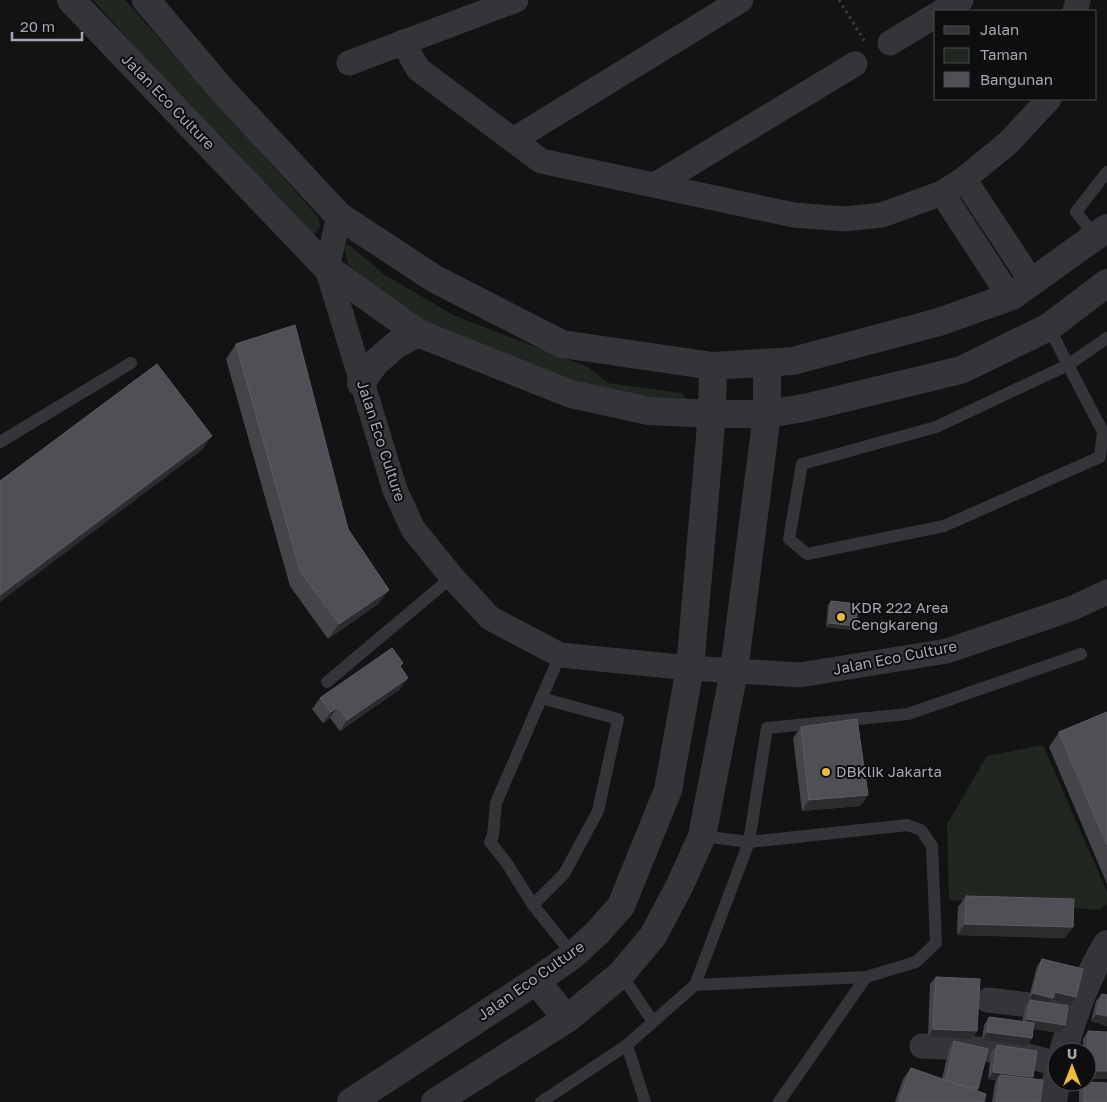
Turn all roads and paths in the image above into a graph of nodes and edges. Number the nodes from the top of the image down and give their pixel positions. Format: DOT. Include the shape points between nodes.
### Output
graph roads {
  1 [pos="71,0"];
  2 [pos="146,0"];
  3 [pos="166,0"];
  4 [pos="516,0"];
  5 [pos="741,0"];
  6 [pos="839,0"];
  7 [pos="961,0"];
  8 [pos="944,10"];
  9 [pos="934,16"];
  10 [pos="170,29"];
  11 [pos="403,42"];
  12 [pos="871,51"];
  13 [pos="349,63"];
  14 [pos="1048,100"];
  15 [pos="513,140"];
  16 [pos="1107,172"];
  17 [pos="964,179"];
  18 [pos="655,185"];
  19 [pos="942,193"];
  20 [pos="339,216"];
  21 [pos="1101,233"];
  22 [pos="328,268"];
  23 [pos="1107,283"];
  24 [pos="1021,289"];
  25 [pos="1049,327"];
  26 [pos="418,333"];
  27 [pos="1107,338"];
  28 [pos="131,363"];
  29 [pos="767,364"];
  30 [pos="1068,364"];
  31 [pos="713,366"];
  32 [pos="361,383"];
  33 [pos="712,414"];
  34 [pos="767,414"];
  35 [pos="0,442"];
  36 [pos="452,577"];
  37 [pos="1107,592"];
  38 [pos="1081,654"];
  39 [pos="560,655"];
  40 [pos="690,668"];
  41 [pos="734,671"];
  42 [pos="327,682"];
  43 [pos="541,698"];
  44 [pos="702,836"];
  45 [pos="749,842"];
  46 [pos="533,905"];
  47 [pos="1107,944"];
  48 [pos="572,955"];
  49 [pos="621,974"];
  50 [pos="866,977"];
  51 [pos="536,981"];
  52 [pos="695,985"];
  53 [pos="988,1000"];
  54 [pos="1075,1011"];
  55 [pos="567,1019"];
  56 [pos="653,1022"];
  57 [pos="1074,1042"];
  58 [pos="627,1045"];
  59 [pos="922,1046"];
  60 [pos="1047,1062"];
  61 [pos="351,1102"];
  62 [pos="435,1102"];
  63 [pos="541,1102"];
  64 [pos="645,1102"];
  65 [pos="779,1102"];
  1 -- 22 [label="street, Jalan Eco Culture"];
  2 -- 10 [label="street"];
  3 -- 10 [label="street"];
  4 -- 11 [label="street"];
  5 -- 15 [label="street"];
  6 -- 12 [label="path"];
  7 -- 8 [label="street"];
  9 -- 12 [label="street"];
  10 -- 20 [label="street"];
  11 -- 13 [label="street"];
  11 -- 15 [label="street" via="418,69"];
  12 -- 18 [label="street"];
  14 -- 17 [label="street" via="1008,143"];
  15 -- 18 [label="street" via="541,161"];
  16 -- 21 [label="lane" via="1076,212"];
  17 -- 19 [label="street"];
  17 -- 24 [label="street"];
  18 -- 19 [label="street" via="794,215 844,219 882,215"];
  19 -- 24 [label="street"];
  20 -- 22 [label="street, Jalan Eco Culture"];
  20 -- 31 [label="street" via="435,280 562,344"];
  21 -- 24 [label="street"];
  22 -- 26 [label="street, Jalan Eco Culture"];
  22 -- 32 [label="street, Jalan Eco Culture"];
  23 -- 25 [label="street, Jalan Eco Culture"];
  24 -- 29 [label="street" via="938,322 793,362"];
  25 -- 30 [label="lane"];
  25 -- 34 [label="street, Jalan Eco Culture" via="961,370"];
  26 -- 32 [label="street" via="397,344 375,363"];
  26 -- 33 [label="street, Jalan Eco Culture" via="571,394 649,411"];
  27 -- 30 [label="lane"];
  28 -- 35 [label="lane"];
  29 -- 31 [label="street"];
  29 -- 34 [label="street"];
  30 -- 30 [label="lane" via="936,427 802,464 789,539 807,554 944,526 1100,457 1103,432"];
  31 -- 33 [label="street, Jalan Eco Culture"];
  32 -- 36 [label="street, Jalan Eco Culture" via="395,490 413,528"];
  33 -- 34 [label="street, Jalan Eco Culture"];
  33 -- 40 [label="street, Jalan Eco Culture"];
  34 -- 41 [label="street"];
  36 -- 39 [label="street, Jalan Eco Culture" via="490,618"];
  36 -- 42 [label="lane"];
  37 -- 41 [label="street, Jalan Eco Culture" via="1073,608 948,651 800,675"];
  38 -- 45 [label="lane" via="908,714 767,728"];
  39 -- 40 [label="street, Jalan Eco Culture"];
  39 -- 43 [label="lane"];
  40 -- 41 [label="street, Jalan Eco Culture"];
  40 -- 48 [label="street, Jalan Eco Culture" via="668,790 625,897 597,934"];
  41 -- 44 [label="street"];
  43 -- 46 [label="lane" via="496,802 490,842"];
  43 -- 46 [label="lane" via="618,719 598,812 564,874"];
  44 -- 45 [label="lane"];
  44 -- 49 [label="street" via="653,936"];
  45 -- 50 [label="lane" via="908,825 921,830 932,846 936,943 916,962"];
  45 -- 52 [label="lane"];
  46 -- 48 [label="lane"];
  47 -- 54 [label="street" via="1092,968"];
  48 -- 51 [label="street, Jalan Eco Culture"];
  49 -- 55 [label="street"];
  49 -- 56 [label="lane"];
  50 -- 52 [label="lane"];
  50 -- 65 [label="lane"];
  51 -- 55 [label="street"];
  51 -- 61 [label="street, Jalan Eco Culture"];
  52 -- 56 [label="lane"];
  53 -- 54 [label="street"];
  54 -- 57 [label="street"];
  55 -- 62 [label="street"];
  56 -- 58 [label="lane"];
  58 -- 63 [label="lane"];
  58 -- 64 [label="lane"];
  59 -- 60 [label="street" via="1031,1056"];
}
